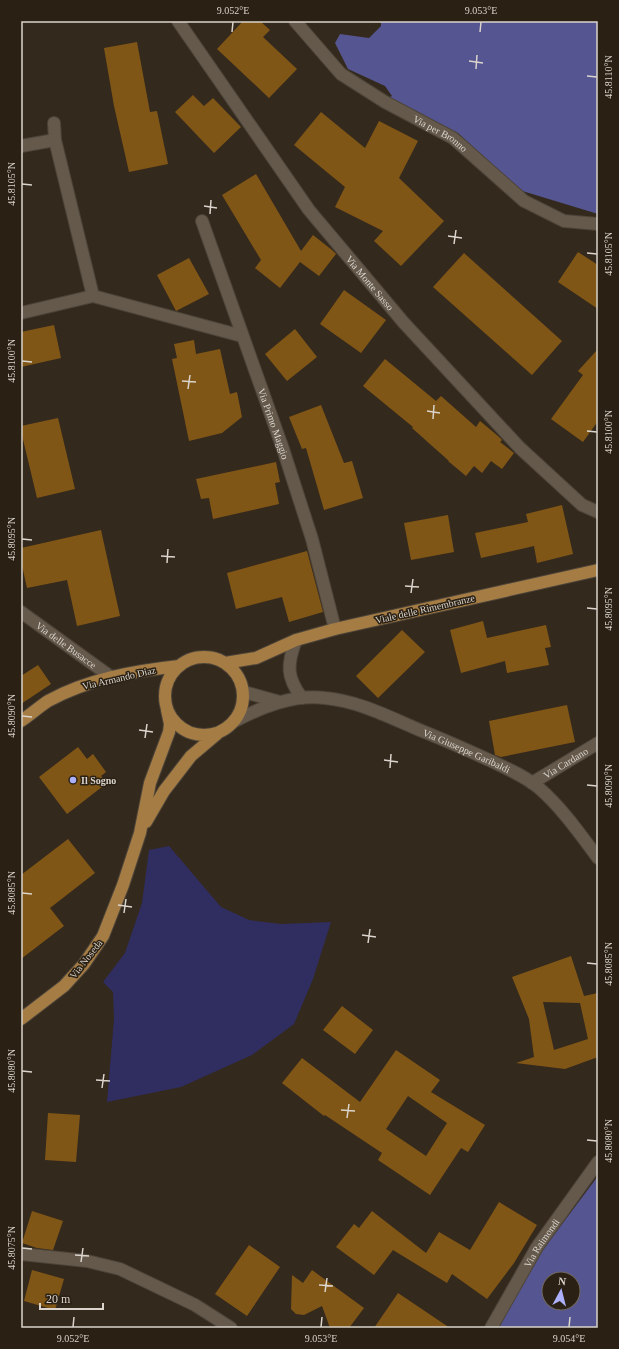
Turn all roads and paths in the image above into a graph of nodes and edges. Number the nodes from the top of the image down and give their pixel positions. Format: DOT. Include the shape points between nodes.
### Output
graph roads {
  1 [pos="178,21"];
  2 [pos="295,21"];
  3 [pos="54,123"];
  4 [pos="56,140"];
  5 [pos="21,146"];
  6 [pos="202,221"];
  7 [pos="598,224"];
  8 [pos="93,296"];
  9 [pos="21,313"];
  10 [pos="242,336"];
  11 [pos="598,512"];
  12 [pos="598,570"];
  13 [pos="21,612"];
  14 [pos="335,629"];
  15 [pos="296,640"];
  16 [pos="256,658"];
  17 [pos="226,663"];
  18 [pos="179,666"];
  19 [pos="111,677"];
  20 [pos="240,680"];
  21 [pos="244,692"];
  22 [pos="302,698"];
  23 [pos="280,702"];
  24 [pos="167,710"];
  25 [pos="21,721"];
  26 [pos="235,721"];
  27 [pos="217,734"];
  28 [pos="598,743"];
  29 [pos="532,783"];
  30 [pos="140,833"];
  31 [pos="598,858"];
  32 [pos="21,1019"];
  33 [pos="598,1162"];
  34 [pos="21,1254"];
  35 [pos="231,1328"];
  36 [pos="491,1328"];
  1 -- 11 [label="street, Via Monte Sasso" via="309,210 404,323 520,448 582,505"];
  2 -- 7 [label="street, Via per Bronno" via="341,74 385,102 453,138 524,201 564,220"];
  3 -- 4 [label="street"];
  4 -- 5 [label="street"];
  4 -- 8 [label="street"];
  6 -- 10 [label="street, Via Primo Maggio"];
  8 -- 9 [label="street"];
  8 -- 10 [label="street"];
  10 -- 14 [label="street, Via Primo Maggio" via="312,539"];
  12 -- 14 [label="main road, Viale delle Rimembranze"];
  13 -- 19 [label="street, Via delle Busacce"];
  14 -- 15 [label="main road, Viale delle Rimembranze"];
  15 -- 16 [label="main road, Viale delle Rimembranze"];
  15 -- 22 [label="street" via="291,655 290,672 293,686"];
  16 -- 17 [label="main road, Viale delle Rimembranze"];
  16 -- 20 [label="main road, Viale delle Rimembranze" via="242,672"];
  17 -- 18 [label="main road" via="206,657 191,659"];
  17 -- 20 [label="main road"];
  18 -- 19 [label="main road, Via Armando Diaz"];
  18 -- 24 [label="main road" via="167,682"];
  19 -- 25 [label="main road, Via Armando Diaz" via="79,687 47,702"];
  20 -- 21 [label="main road"];
  21 -- 23 [label="street, Via Giuseppe Garibaldi"];
  21 -- 26 [label="main road" via="242,710"];
  22 -- 23 [label="street, Via Giuseppe Garibaldi"];
  22 -- 29 [label="street, Via Giuseppe Garibaldi" via="324,698 360,706 461,747 510,769"];
  23 -- 26 [label="street, Via Giuseppe Garibaldi" via="251,712"];
  24 -- 27 [label="main road" via="178,726 186,732 203,736"];
  24 -- 30 [label="main road, Via Noseda" via="169,732 150,783"];
  26 -- 27 [label="main road"];
  27 -- 30 [label="main road, Via Noseda" via="192,756 164,791"];
  28 -- 29 [label="street, Via Cardano"];
  29 -- 31 [label="street, Via Giuseppe Garibaldi" via="572,823"];
  30 -- 32 [label="main road, Via Noseda" via="103,936 84,964 64,986"];
  33 -- 36 [label="street, Via Raimondi" via="537,1247"];
  34 -- 35 [label="street" via="87,1261 120,1269 195,1305"];
}
